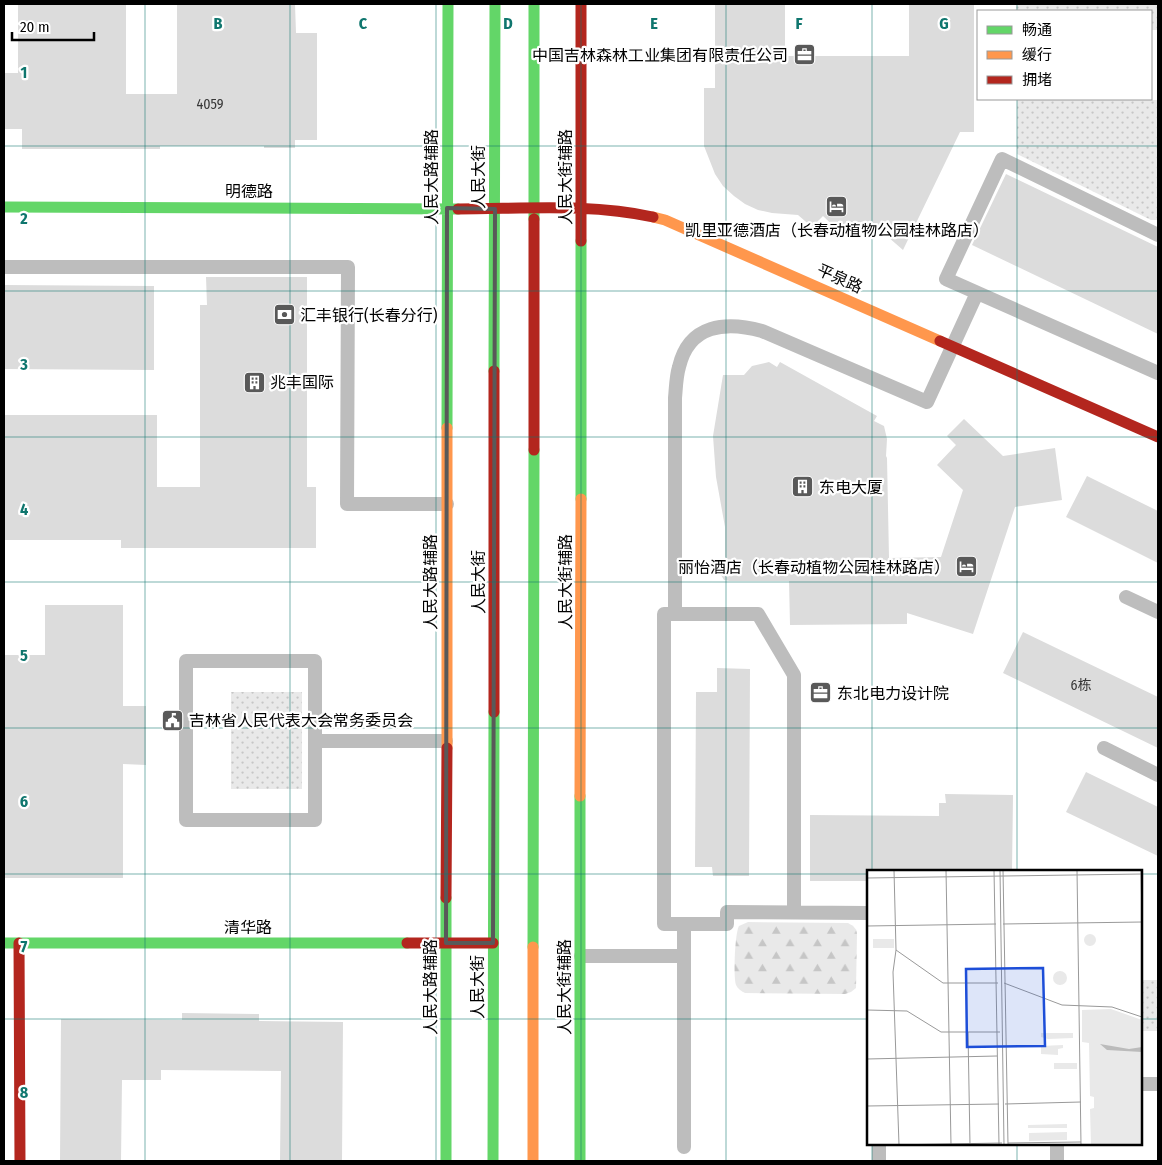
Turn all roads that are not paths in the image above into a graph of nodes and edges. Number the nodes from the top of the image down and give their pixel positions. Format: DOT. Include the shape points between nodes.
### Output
graph roads {
  1 [pos="448,4"];
  2 [pos="495,4"];
  3 [pos="534,4"];
  4 [pos="582,4"];
  5 [pos="4,207"];
  6 [pos="447,208"];
  7 [pos="495,209"];
  8 [pos="534,209"];
  9 [pos="581,209"];
  10 [pos="1158,235"];
  11 [pos="4,267"];
  12 [pos="977,293"];
  13 [pos="953,346"];
  14 [pos="1158,374"];
  15 [pos="1158,437"];
  16 [pos="447,504"];
  17 [pos="1126,597"];
  18 [pos="1158,612"];
  19 [pos="675,614"];
  20 [pos="446,741"];
  21 [pos="315,742"];
  22 [pos="1104,748"];
  23 [pos="1158,775"];
  24 [pos="794,912"];
  25 [pos="867,913"];
  26 [pos="684,924"];
  27 [pos="4,943"];
  28 [pos="19,943"];
  29 [pos="446,943"];
  30 [pos="493,943"];
  31 [pos="581,956"];
  32 [pos="684,956"];
  33 [pos="1142,1084"];
  34 [pos="1158,1084"];
  35 [pos="879,1145"];
  36 [pos="1057,1145"];
  37 [pos="684,1147"];
  38 [pos="20,1161"];
  39 [pos="446,1161"];
  40 [pos="493,1161"];
  41 [pos="533,1161"];
  42 [pos="580,1161"];
  43 [pos="879,1161"];
  44 [pos="1057,1161"];
  1 -- 6 [label="main road, 人民大路辅路"];
  2 -- 7 [label="main road, 人民大街"];
  3 -- 8 [label="main road"];
  4 -- 9 [label="main road, 人民大街辅路"];
  5 -- 6 [label="main road, 明德路"];
  6 -- 7 [label="main road, 明德路"];
  6 -- 16 [label="main road, 人民大路辅路"];
  7 -- 8 [label="main road, 平泉路"];
  7 -- 30 [label="main road, 人民大街"];
  8 -- 9 [label="main road, 平泉路"];
  8 -- 41 [label="main road"];
  9 -- 13 [label="main road, 平泉路" via="665,220"];
  9 -- 31 [label="main road, 人民大街辅路"];
  10 -- 12 [label="lane" via="1002,159 946,279"];
  11 -- 16 [label="lane" via="348,267 348,504"];
  12 -- 13 [label="lane"];
  12 -- 14 [label="lane"];
  13 -- 15 [label="main road, 平泉路"];
  13 -- 19 [label="lane" via="927,402 762,331 740,325 720,326 697,337 682,356 675,398"];
  16 -- 20 [label="main road, 人民大路辅路"];
  17 -- 18 [label="lane"];
  19 -- 24 [label="lane" via="758,614 794,675"];
  19 -- 26 [label="lane" via="664,614 664,924"];
  20 -- 21 [label="lane"];
  20 -- 29 [label="main road, 人民大路辅路"];
  21 -- 21 [label="lane" via="315,820 186,820 186,661 316,661"];
  22 -- 23 [label="lane"];
  24 -- 25 [label="lane"];
  24 -- 26 [label="lane" via="727,912 727,924"];
  26 -- 32 [label="lane"];
  27 -- 28 [label="main road, 清华路"];
  28 -- 29 [label="main road, 清华路"];
  28 -- 38 [label="main road"];
  29 -- 30 [label="main road, 清华路"];
  29 -- 39 [label="main road, 人民大路辅路"];
  30 -- 40 [label="main road, 人民大街"];
  31 -- 32 [label="lane"];
  31 -- 42 [label="main road, 人民大街辅路"];
  32 -- 37 [label="lane"];
  33 -- 34 [label="lane"];
  35 -- 43 [label="lane"];
  36 -- 44 [label="lane"];
}
